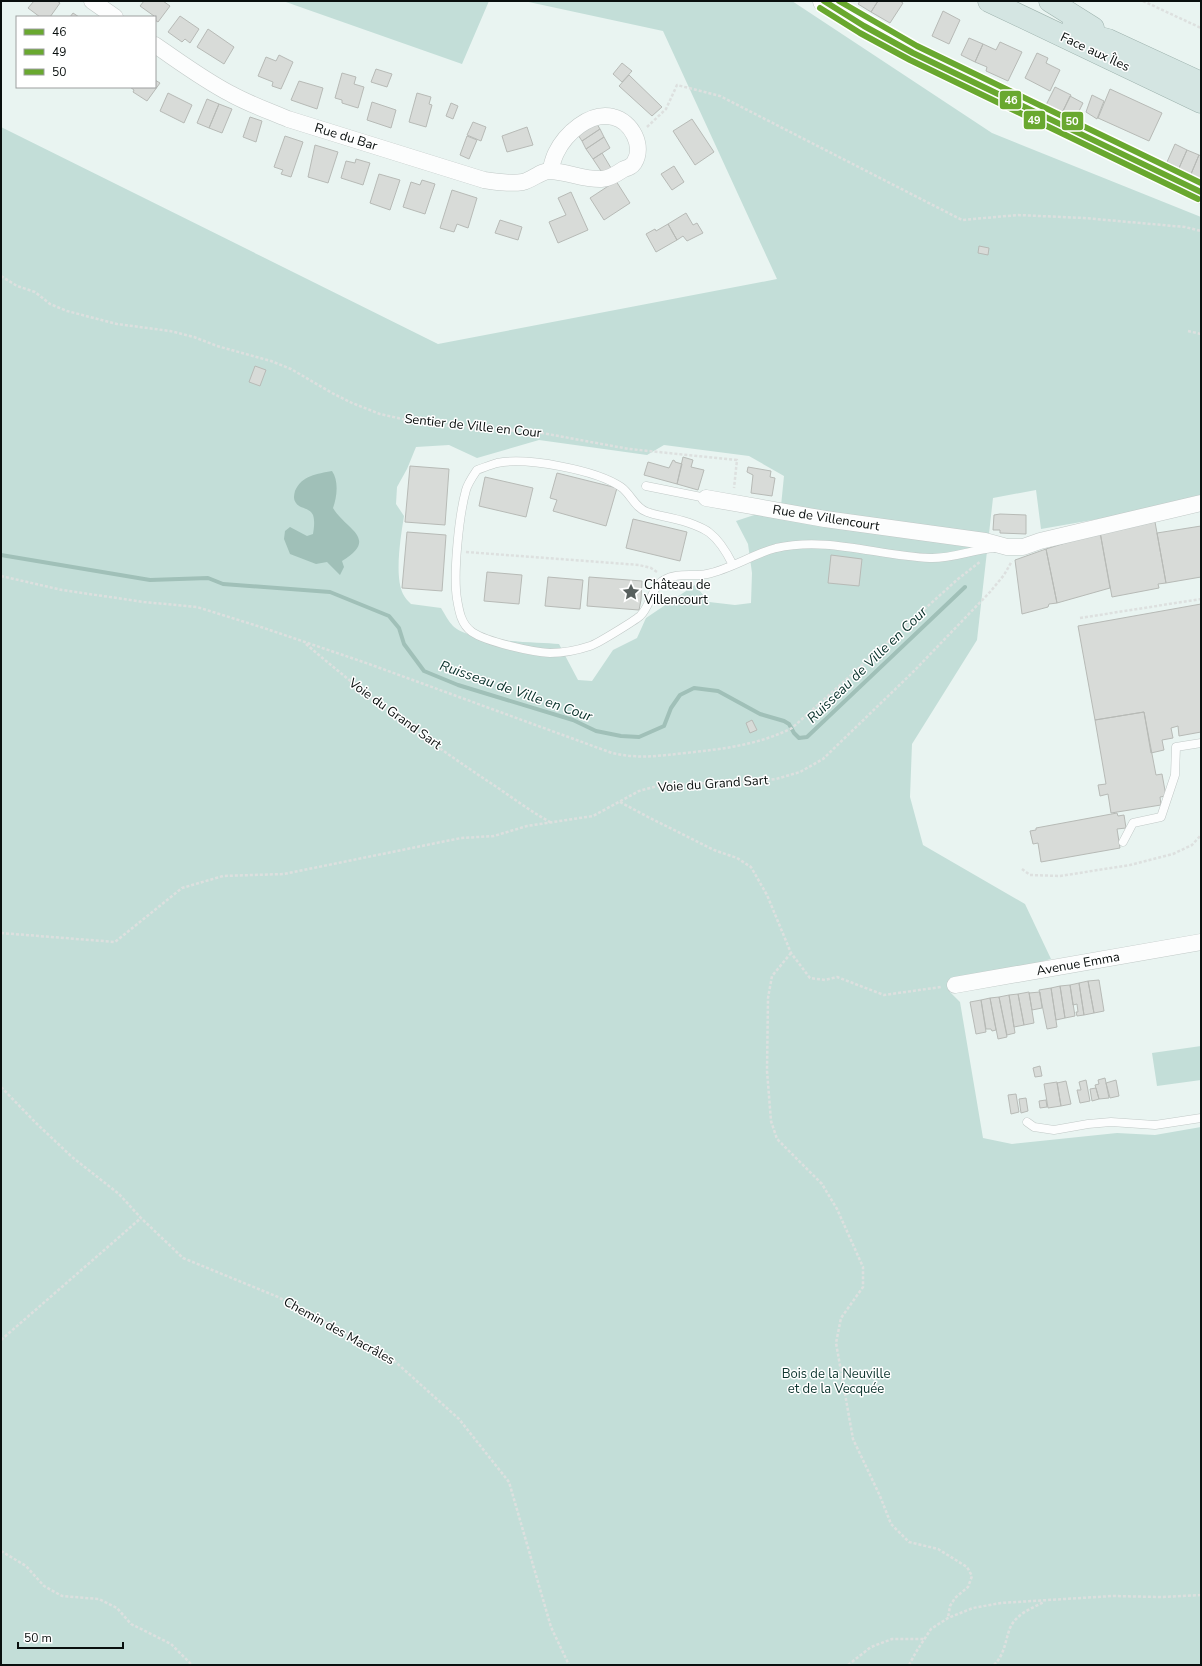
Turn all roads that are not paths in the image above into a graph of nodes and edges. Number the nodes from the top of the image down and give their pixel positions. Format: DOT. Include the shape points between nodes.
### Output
graph roads {
  1 [pos="92,1"];
  2 [pos="824,1"];
  3 [pos="990,1"];
  4 [pos="1020,1"];
  5 [pos="1050,1"];
  6 [pos="114,16"];
  7 [pos="1108,40"];
  8 [pos="156,46"];
  9 [pos="1201,82"];
  10 [pos="1201,102"];
  11 [pos="550,171"];
  12 [pos="1201,192"];
  13 [pos="646,486"];
  14 [pos="706,498"];
  15 [pos="1201,503"];
  16 [pos="1011,547"];
  17 [pos="733,565"];
  18 [pos="1201,743"];
  19 [pos="1123,842"];
  20 [pos="1201,942"];
  21 [pos="955,985"];
  22 [pos="1201,1118"];
  23 [pos="1027,1122"];
  1 -- 6 [label="street"];
  2 -- 12 [label="main road" via="927,60"];
  3 -- 10 [label="highway, Face aux Îles"];
  4 -- 7 [label="highway, Face aux Îles" via="1089,35"];
  5 -- 7 [label="highway" via="1091,26"];
  7 -- 9 [label="highway, Face aux Îles"];
  8 -- 11 [label="street, Rue du Bar" via="196,74 231,94 288,119 484,180 503,183 523,182"];
  11 -- 11 [label="street" via="604,180 634,164 638,148 635,136 630,127 614,117 594,118 576,128 566,138 556,153"];
  13 -- 14 [label="lane, Rue de Villencourt"];
  14 -- 16 [label="street, Rue de Villencourt"];
  15 -- 16 [label="street, Rue de Villencourt" via="1023,547"];
  16 -- 17 [label="lane, Rue de Villencourt" via="932,558 904,557 827,544 796,544 774,549"];
  17 -- 17 [label="lane, Rue de Villencourt" via="717,538 704,529 689,522 646,512 634,504 623,488 606,479 591,473 533,463 498,463 477,470 466,488 456,592 460,617 472,631 522,649 551,653 592,646 640,617 662,580 674,576 706,574"];
  18 -- 19 [label="lane" via="1176,747 1175,775 1161,818 1133,823"];
  20 -- 21 [label="street, Avenue Emma"];
  22 -- 23 [label="lane" via="1155,1125 1111,1122 1054,1130 1034,1127"];
}
